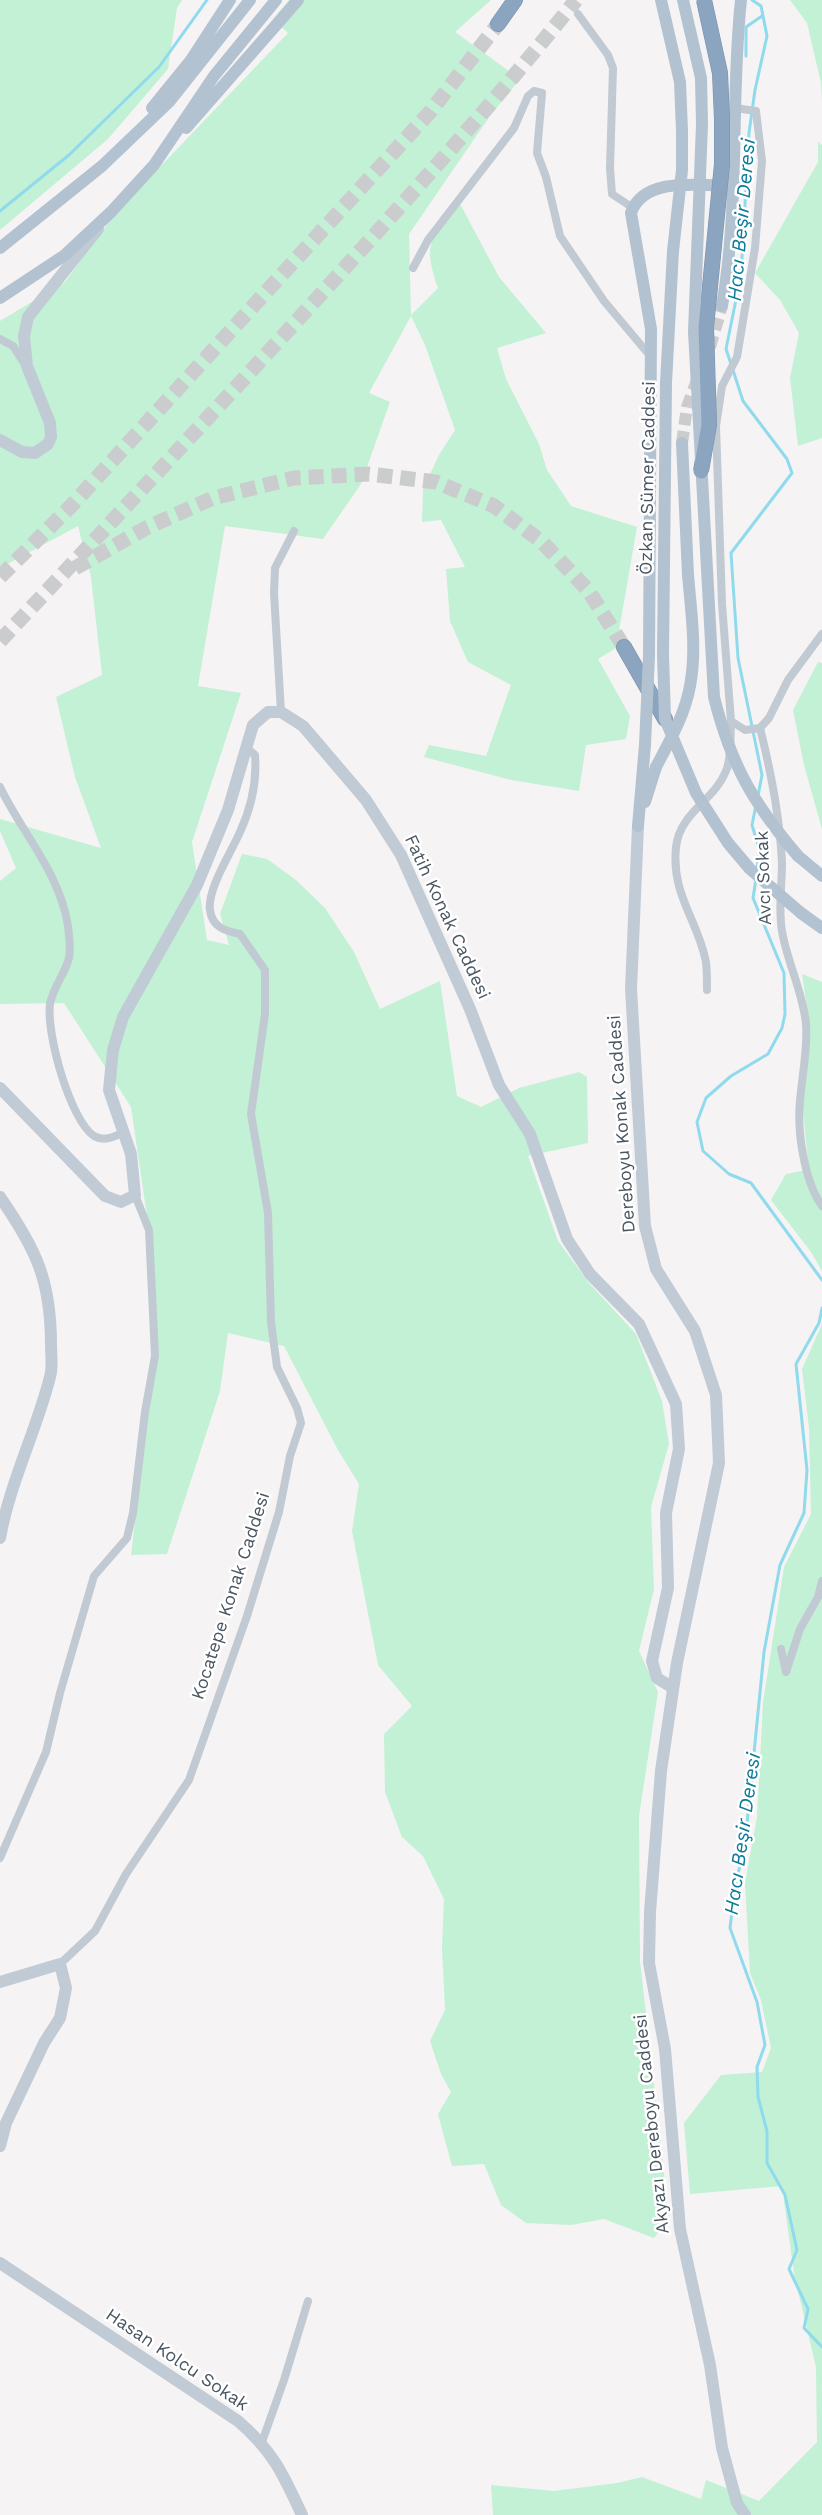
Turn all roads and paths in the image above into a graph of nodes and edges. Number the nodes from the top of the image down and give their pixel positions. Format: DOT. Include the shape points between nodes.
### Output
graph roads {
  1 [pos="230,0"];
  2 [pos="250,0"];
  3 [pos="276,0"];
  4 [pos="298,0"];
  5 [pos="515,0"];
  6 [pos="661,0"];
  7 [pos="683,0"];
  8 [pos="704,0"];
  9 [pos="741,0"];
  10 [pos="578,14"];
  11 [pos="498,24"];
  12 [pos="741,108"];
  13 [pos="154,165"];
  14 [pos="102,166"];
  15 [pos="735,186"];
  16 [pos="633,208"];
  17 [pos="111,212"];
  18 [pos="0,248"];
  19 [pos="413,268"];
  20 [pos="0,298"];
  21 [pos="722,306"];
  22 [pos="0,339"];
  23 [pos="651,357"];
  24 [pos="27,366"];
  25 [pos="0,440"];
  26 [pos="682,443"];
  27 [pos="701,471"];
  28 [pos="294,531"];
  29 [pos="822,634"];
  30 [pos="624,647"];
  31 [pos="281,712"];
  32 [pos="665,718"];
  33 [pos="730,721"];
  34 [pos="760,728"];
  35 [pos="247,748"];
  36 [pos="0,787"];
  37 [pos="638,826"];
  38 [pos="822,876"];
  39 [pos="822,928"];
  40 [pos="707,990"];
  41 [pos="0,1088"];
  42 [pos="124,1132"];
  43 [pos="135,1195"];
  44 [pos="0,1197"];
  45 [pos="822,1206"];
  46 [pos="0,1538"];
  47 [pos="822,1581"];
  48 [pos="780,1649"];
  49 [pos="673,1688"];
  50 [pos="0,1858"];
  51 [pos="60,1964"];
  52 [pos="0,1982"];
  53 [pos="0,2146"];
  54 [pos="0,2263"];
  55 [pos="308,2301"];
  56 [pos="262,2442"];
  57 [pos="302,2515"];
  58 [pos="745,2515"];
  1 -- 14 [label="main road" via="191,60"];
  2 -- 14 [label="main road" via="168,102"];
  3 -- 13 [label="main road" via="214,76"];
  4 -- 13 [label="main road"];
  5 -- 11 [label="highway"];
  6 -- 32 [label="main road, Özkan Sümer Caddesi, bridge" via="680,82 682,131 666,384"];
  7 -- 27 [label="main road, bridge" via="701,78 694,332"];
  8 -- 27 [label="highway, bridge" via="720,73 722,165 706,327 709,425"];
  9 -- 12 [label="main road" via="735,54"];
  10 -- 16 [label="street" via="613,68 612,194"];
  12 -- 15 [label="main road"];
  12 -- 33 [label="street" via="756,111 762,160 755,248 737,357 728,372 719,405 715,455"];
  13 -- 17 [label="main road"];
  14 -- 18 [label="main road"];
  15 -- 16 [label="main road" via="660,187 638,198"];
  15 -- 21 [label="main road"];
  16 -- 23 [label="main road" via="634,242 651,329"];
  17 -- 20 [label="main road" via="65,255"];
  17 -- 24 [label="main road" via="28,317 24,336"];
  19 -- 23 [label="street" via="428,240 514,128 528,96 542,93 537,153 560,236 604,302"];
  22 -- 24 [label="street" via="13,346"];
  23 -- 37 [label="main road, bridge" via="649,656"];
  24 -- 25 [label="main road" via="50,423 51,436 48,444 35,453 22,452"];
  26 -- 37 [label="main road, bridge" via="692,627 690,687 675,730 656,767"];
  27 -- 38 [label="main road, bridge" via="714,697 722,727 753,799 798,856"];
  28 -- 31 [label="street" via="275,568"];
  29 -- 34 [label="street" via="788,680"];
  30 -- 32 [label="highway"];
  31 -- 35 [label="main road" via="268,712 253,725"];
  31 -- 49 [label="main road, Fatih Konak Caddesi" via="303,726 366,800 401,855 470,1009 499,1085 530,1134 567,1239 590,1274 639,1324 676,1404 679,1449 666,1513 668,1588 652,1660 657,1678"];
  32 -- 39 [label="main road, Özkan Sümer Caddesi, bridge" via="696,793 728,843 766,884"];
  33 -- 34 [label="street" via="745,730"];
  33 -- 40 [label="street" via="726,771 681,827 676,847 676,873 683,904 706,962"];
  34 -- 45 [label="street, Avcı Sokak" via="777,808 782,931 806,1024 799,1104 803,1154"];
  35 -- 42 [label="main road" via="228,810 197,885 123,1017 113,1050 109,1090"];
  35 -- 51 [label="street, Kocatepe Konak Caddesi" via="255,754 252,796 209,908 214,923 225,931 240,934 265,970 266,1014 252,1114 268,1213 271,1322 277,1367 301,1423 263,1564 189,1780 126,1874 95,1931"];
  36 -- 42 [label="street" via="56,887 68,925 69,957 50,1005 52,1036 74,1108 84,1127 96,1137 111,1139"];
  37 -- 49 [label="main road, Dereboyu Konak Caddesi" via="631,989 645,1226 656,1269 695,1331 716,1395 718,1463"];
  41 -- 43 [label="main road" via="105,1196 121,1202"];
  42 -- 43 [label="main road" via="131,1154"];
  43 -- 50 [label="street" via="149,1230 155,1356 133,1513 127,1538 94,1576 46,1752"];
  44 -- 46 [label="main road" via="31,1246 42,1272 51,1310 51,1374 11,1487"];
  47 -- 48 [label="street" via="786,1672"];
  49 -- 58 [label="main road, Akyazı Dereboyu Caddesi" via="661,1771 649,1963 665,2049 680,2229 710,2365 722,2448 737,2503"];
  51 -- 52 [label="main road, Kocatepe Konak Caddesi"];
  51 -- 53 [label="main road" via="66,1988 60,2018 44,2043"];
  54 -- 56 [label="main road, Hasan Kolcu Sokak" via="238,2421"];
  55 -- 56 [label="street"];
  56 -- 57 [label="main road, Hasan Kolcu Sokak" via="279,2465"];
}
